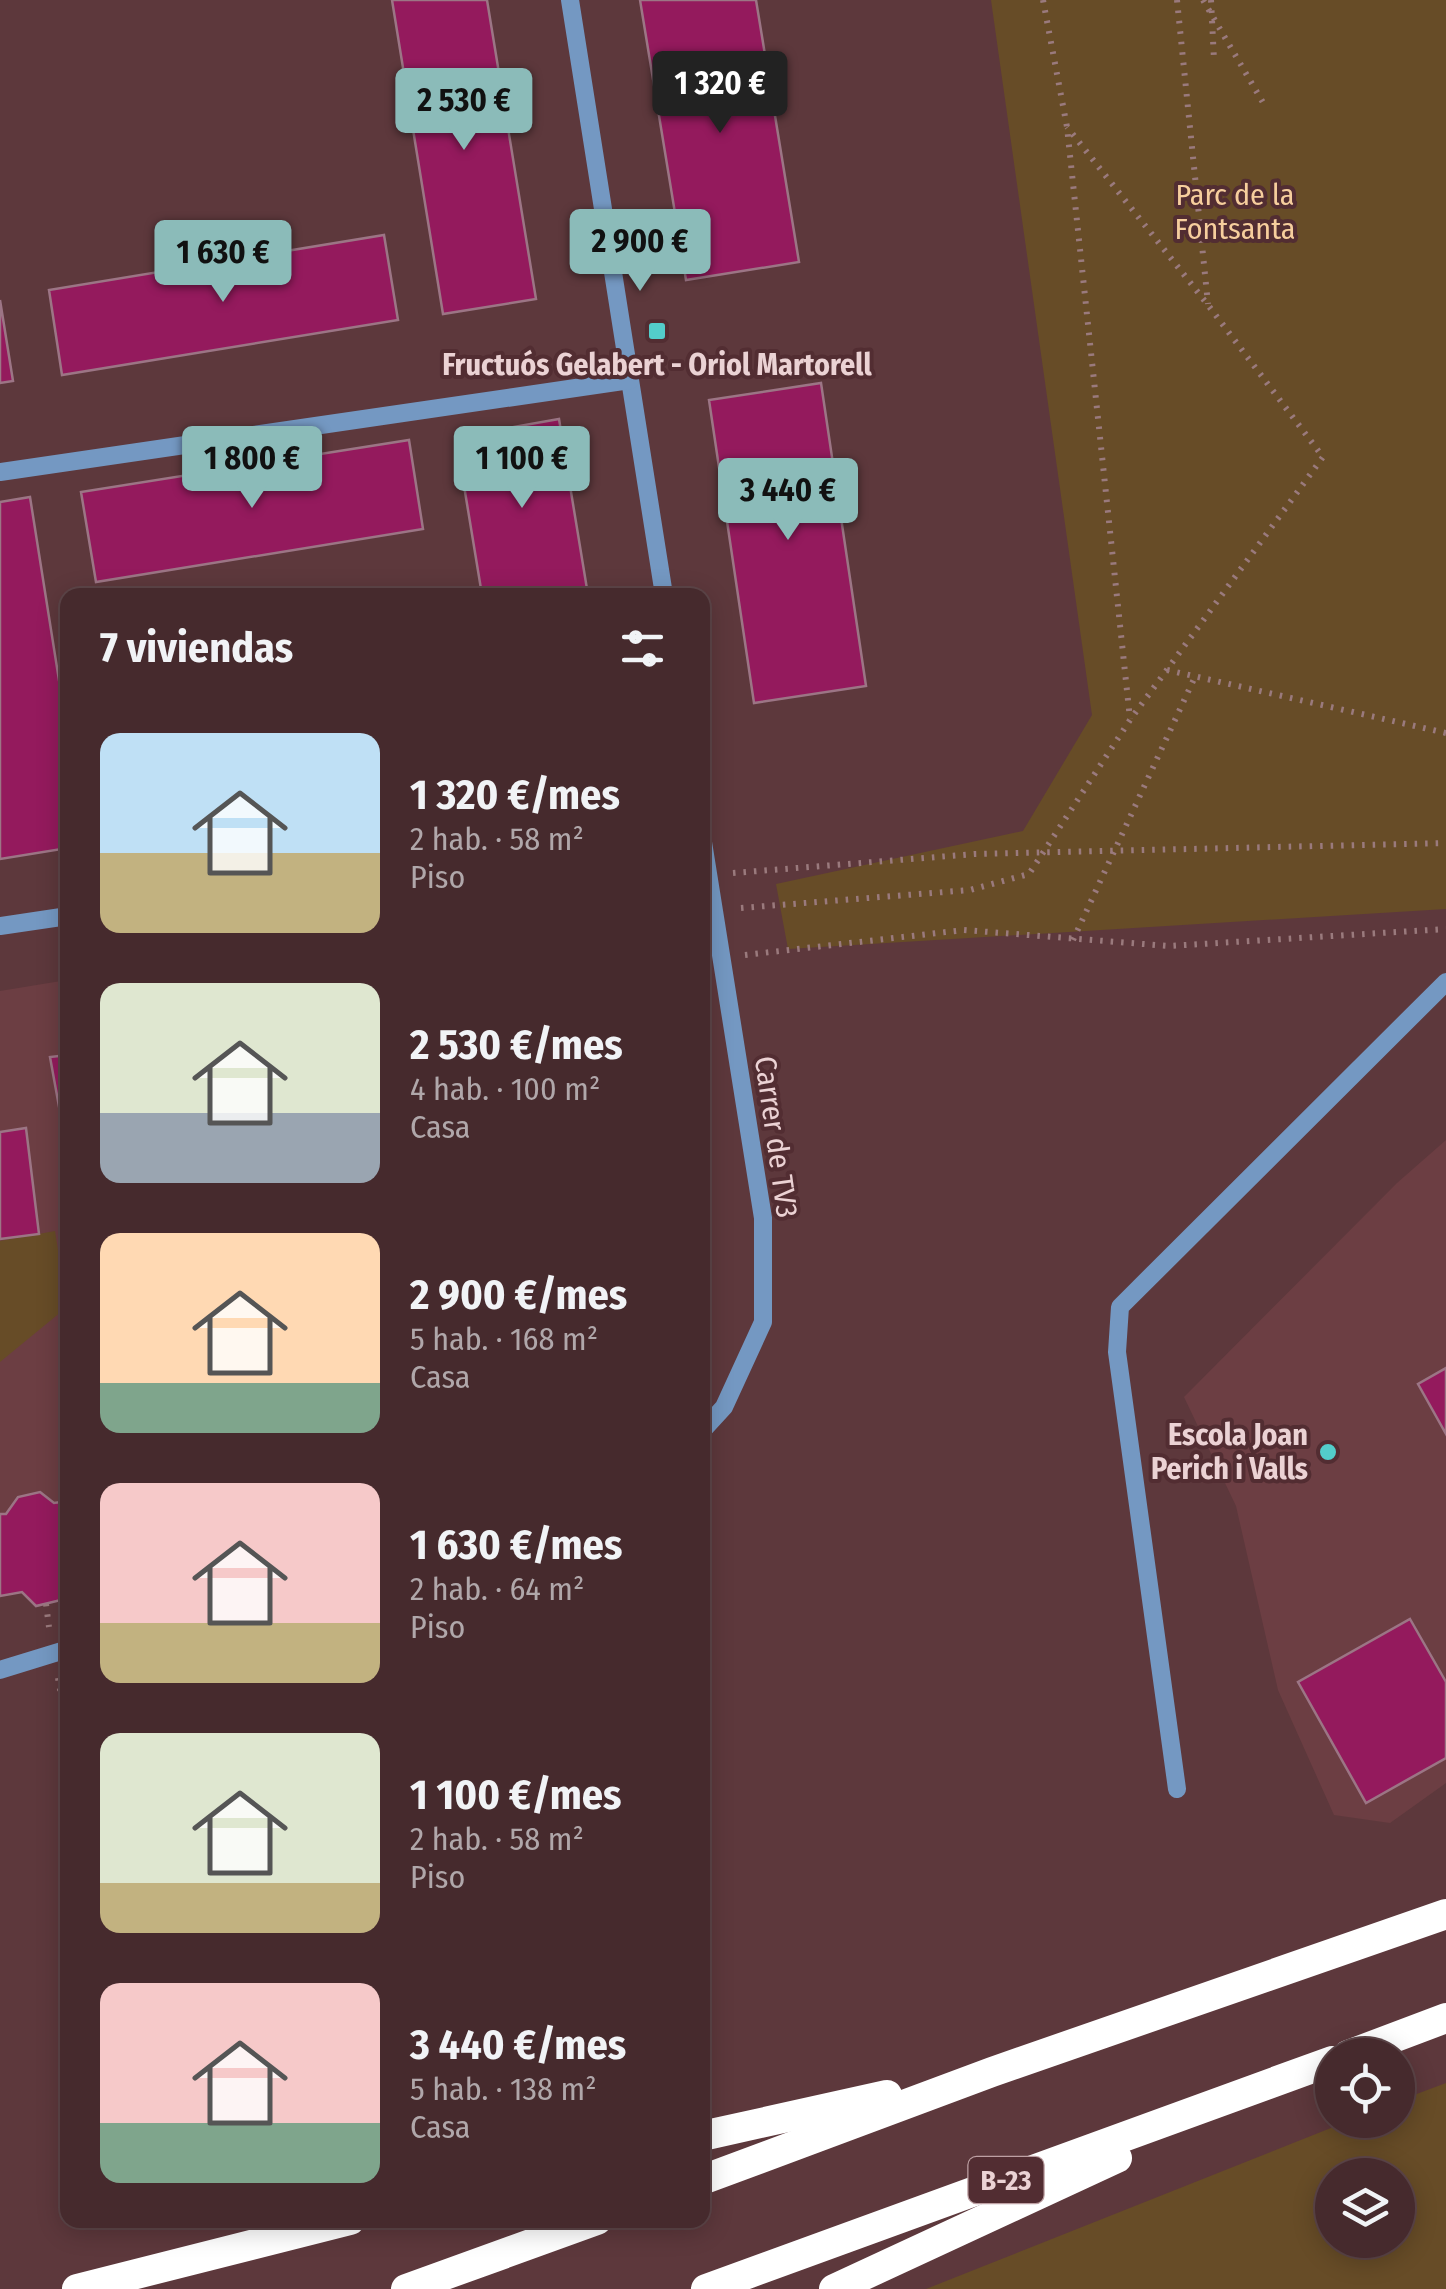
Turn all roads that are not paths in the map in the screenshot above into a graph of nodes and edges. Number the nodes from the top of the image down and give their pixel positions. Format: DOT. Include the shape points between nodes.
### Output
graph roads {
  1 [pos="570,0"];
  2 [pos="630,380"];
  3 [pos="0,472"];
  4 [pos="663,588"];
  5 [pos="710,887"];
  6 [pos="60,917"];
  7 [pos="0,926"];
  8 [pos="1446,982"];
  9 [pos="710,1422"];
  10 [pos="60,1651"];
  11 [pos="0,1670"];
  12 [pos="1177,1788"];
  13 [pos="1446,1914"];
  14 [pos="1446,2018"];
  15 [pos="1393,2038"];
  16 [pos="1315,2067"];
  17 [pos="1315,2068"];
  18 [pos="992,2072"];
  19 [pos="710,2134"];
  20 [pos="710,2177"];
  21 [pos="318,2228"];
  22 [pos="575,2228"];
  23 [pos="77,2289"];
  24 [pos="406,2289"];
  25 [pos="706,2289"];
  26 [pos="834,2289"];
  1 -- 2 [label="street"];
  2 -- 3 [label="street"];
  2 -- 4 [label="street"];
  5 -- 9 [label="street, Carrer de TV3" via="762,1218 763,1322 724,1407"];
  6 -- 7 [label="street"];
  8 -- 12 [label="street" via="1120,1307 1117,1352"];
  10 -- 11 [label="street"];
  13 -- 18 [label="highway"];
  14 -- 15 [label="highway"];
  16 -- 25 [label="highway, B-23"];
  17 -- 26 [label="highway"];
  18 -- 19 [label="highway"];
  18 -- 20 [label="highway"];
  21 -- 23 [label="highway"];
  22 -- 24 [label="highway"];
}
